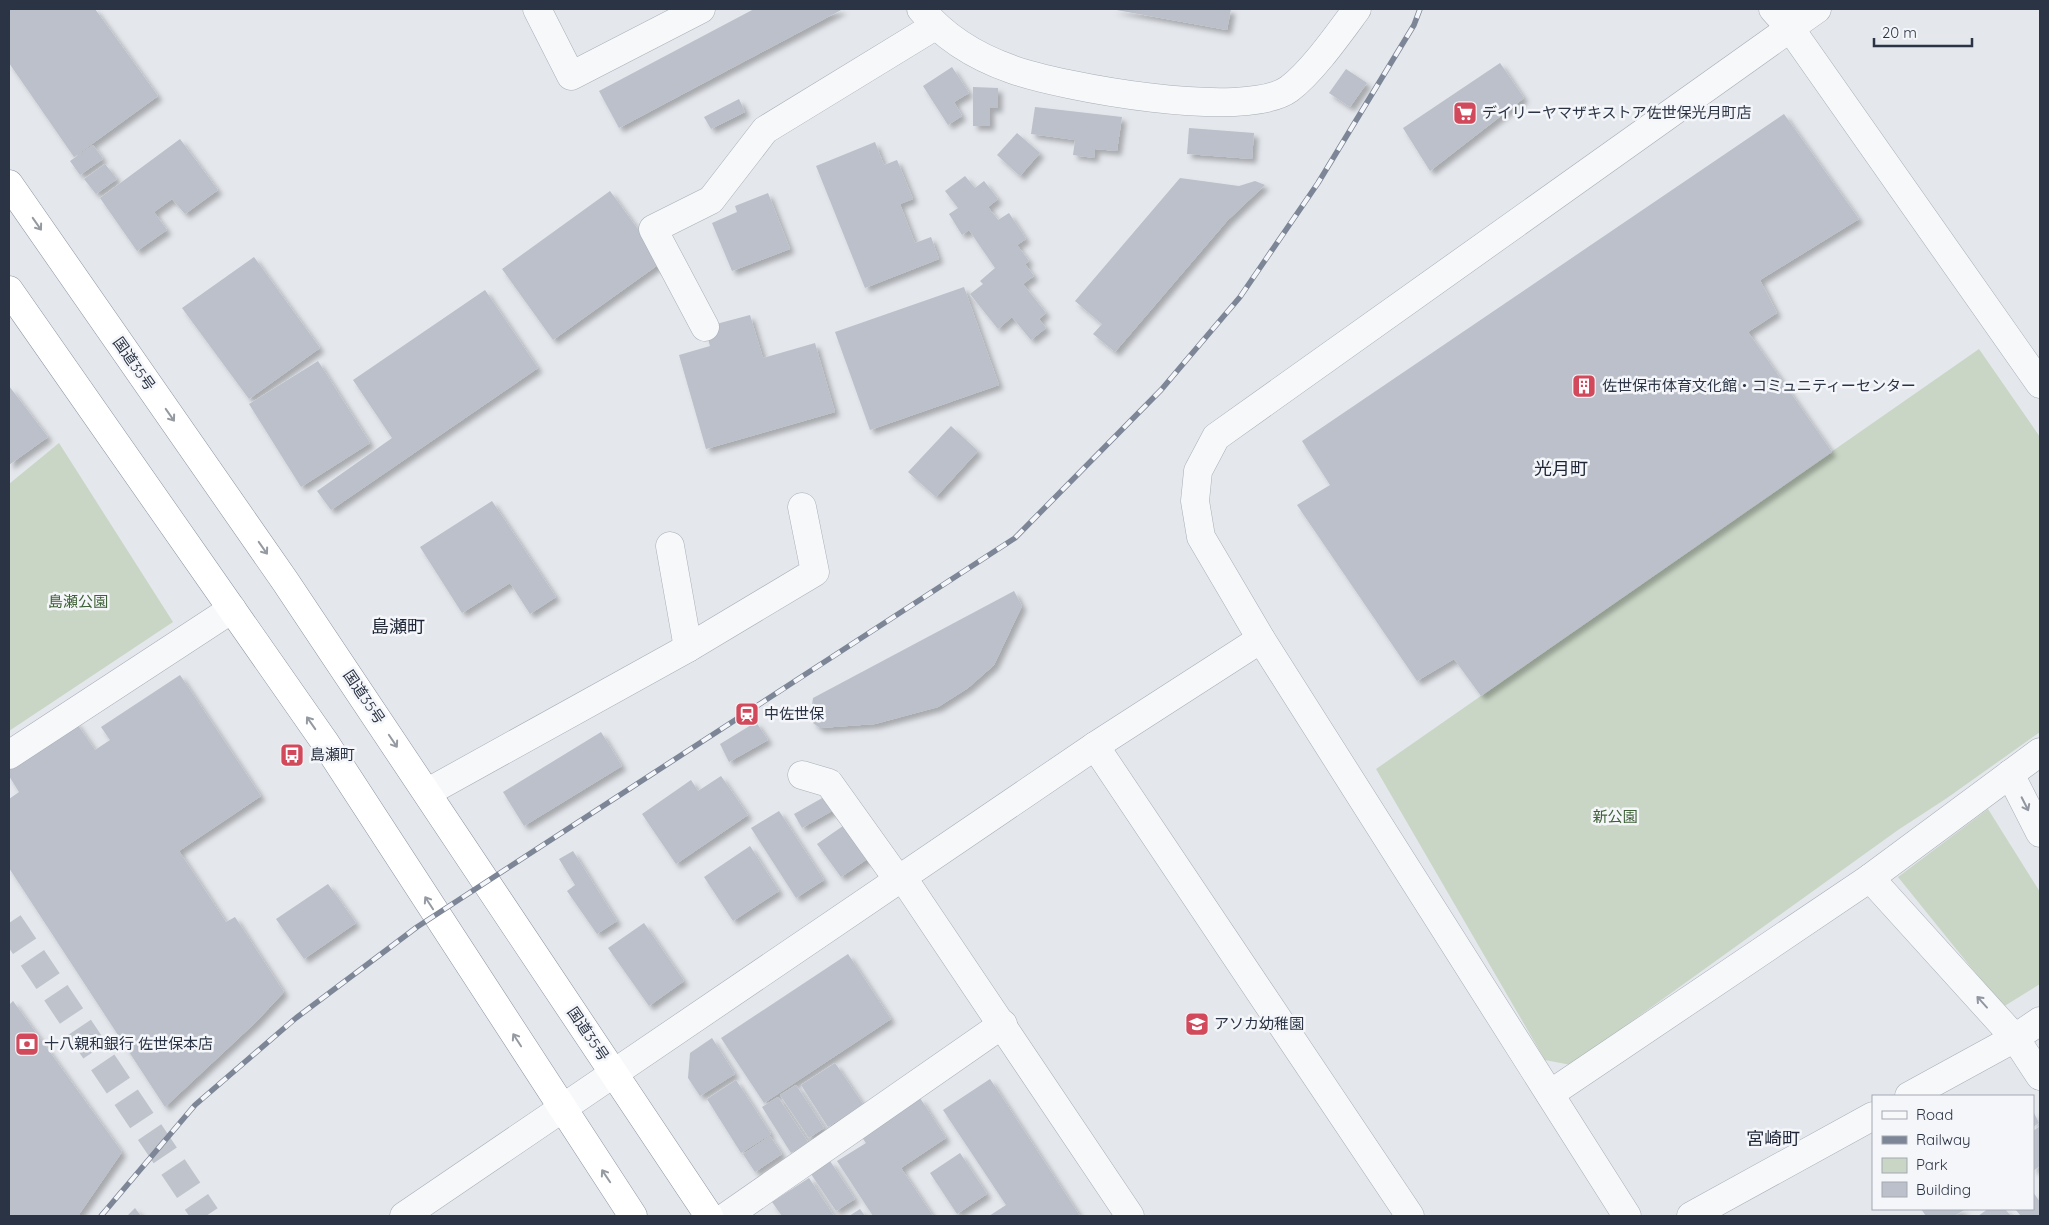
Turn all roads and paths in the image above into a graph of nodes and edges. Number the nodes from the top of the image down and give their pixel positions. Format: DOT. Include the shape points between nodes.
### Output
graph roads {
  1 [pos="536,9"];
  2 [pos="701,9"];
  3 [pos="1357,9"];
  4 [pos="1817,9"];
  5 [pos="928,17"];
  6 [pos="1781,18"];
  7 [pos="12,196"];
  8 [pos="9,290"];
  9 [pos="705,327"];
  10 [pos="2040,384"];
  11 [pos="802,507"];
  12 [pos="670,546"];
  13 [pos="232,609"];
  14 [pos="1261,639"];
  15 [pos="688,648"];
  16 [pos="1095,746"];
  17 [pos="2040,752"];
  18 [pos="9,755"];
  19 [pos="2010,774"];
  20 [pos="802,775"];
  21 [pos="428,792"];
  22 [pos="2040,834"];
  23 [pos="1870,878"];
  24 [pos="901,879"];
  25 [pos="2040,1021"];
  26 [pos="1003,1024"];
  27 [pos="2015,1038"];
  28 [pos="614,1073"];
  29 [pos="2040,1076"];
  30 [pos="1550,1094"];
  31 [pos="1911,1095"];
  32 [pos="561,1109"];
  33 [pos="1872,1117"];
  34 [pos="404,1216"];
  35 [pos="633,1216"];
  36 [pos="709,1216"];
  37 [pos="727,1216"];
  38 [pos="1130,1216"];
  39 [pos="1410,1216"];
  40 [pos="1627,1216"];
  41 [pos="1691,1216"];
  1 -- 2 [label="street" via="571,76"];
  3 -- 5 [label="street" via="1331,44 1288,90 1253,101 1170,101 1064,84 1010,69 970,49"];
  4 -- 6 [label="street"];
  5 -- 9 [label="street" via="765,130 711,200 653,229"];
  6 -- 10 [label="street"];
  6 -- 14 [label="street" via="1216,437 1198,471 1196,501 1201,538"];
  7 -- 21 [label="highway, 国道35号, one-way" via="280,573"];
  8 -- 13 [label="highway"];
  11 -- 15 [label="street" via="815,572"];
  12 -- 15 [label="street"];
  13 -- 18 [label="street"];
  32 -- 13 [label="highway, one-way" via="324,741"];
  14 -- 16 [label="street"];
  14 -- 30 [label="street"];
  15 -- 21 [label="street"];
  16 -- 24 [label="street"];
  16 -- 39 [label="street"];
  17 -- 19 [label="street"];
  19 -- 22 [label="street, one-way"];
  19 -- 23 [label="street"];
  20 -- 24 [label="street" via="829,784"];
  21 -- 28 [label="highway, 国道35号"];
  27 -- 23 [label="street, one-way"];
  23 -- 30 [label="street"];
  24 -- 26 [label="street"];
  24 -- 28 [label="street"];
  25 -- 27 [label="street"];
  26 -- 37 [label="street"];
  26 -- 38 [label="street"];
  27 -- 29 [label="street"];
  27 -- 31 [label="street"];
  28 -- 32 [label="street"];
  28 -- 36 [label="highway, 国道35号"];
  30 -- 40 [label="street"];
  32 -- 34 [label="street"];
  35 -- 32 [label="highway, one-way"];
  33 -- 41 [label="street"];
}
